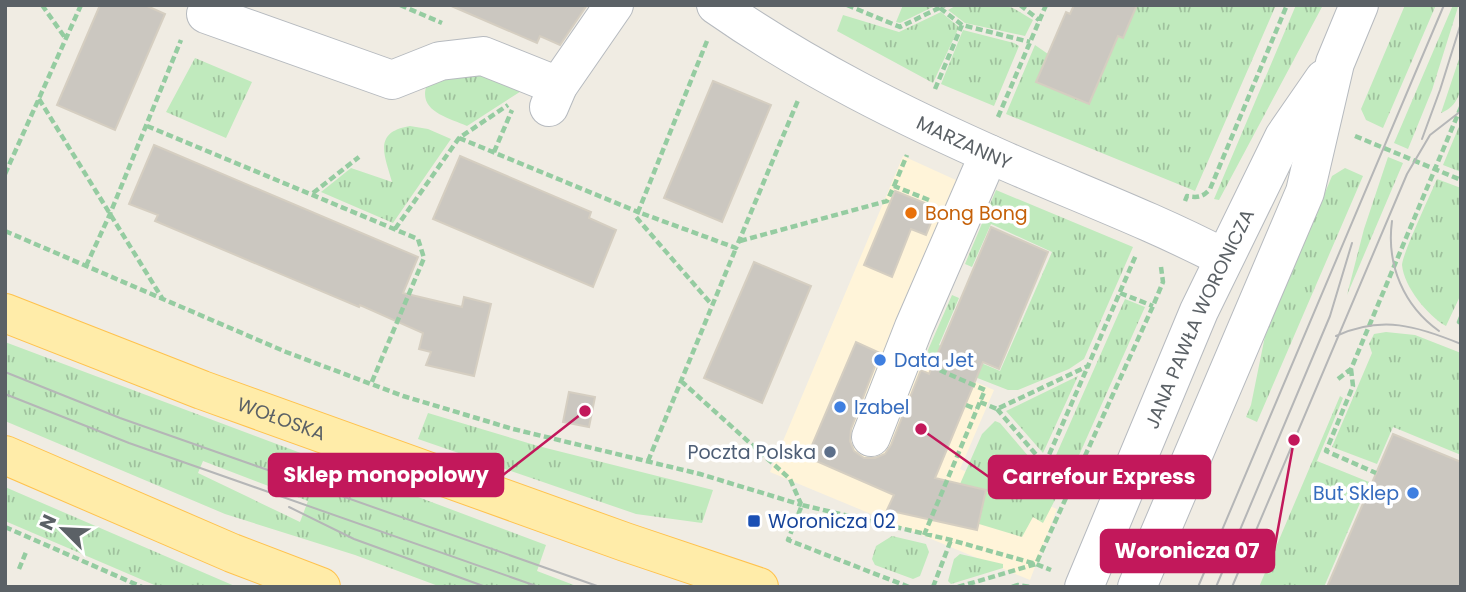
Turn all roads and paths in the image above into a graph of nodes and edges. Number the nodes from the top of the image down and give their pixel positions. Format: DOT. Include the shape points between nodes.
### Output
graph roads {
  1 [pos="42,5"];
  2 [pos="81,5"];
  3 [pos="210,5"];
  4 [pos="614,5"];
  5 [pos="847,5"];
  6 [pos="1020,5"];
  7 [pos="1046,5"];
  8 [pos="1287,5"];
  9 [pos="1359,5"];
  10 [pos="943,6"];
  11 [pos="714,18"];
  12 [pos="1039,20"];
  13 [pos="962,26"];
  14 [pos="182,37"];
  15 [pos="66,39"];
  16 [pos="1030,42"];
  17 [pos="1335,63"];
  18 [pos="802,90"];
  19 [pos="934,90"];
  20 [pos="39,99"];
  21 [pos="1461,107"];
  22 [pos="147,126"];
  23 [pos="1351,134"];
  24 [pos="459,138"];
  25 [pos="911,146"];
  26 [pos="494,152"];
  27 [pos="359,157"];
  28 [pos="997,157"];
  29 [pos="1435,169"];
  30 [pos="5,174"];
  31 [pos="1461,180"];
  32 [pos="894,186"];
  33 [pos="1174,191"];
  34 [pos="312,193"];
  35 [pos="1187,196"];
  36 [pos="1183,206"];
  37 [pos="638,212"];
  38 [pos="110,214"];
  39 [pos="963,214"];
  40 [pos="395,229"];
  41 [pos="5,231"];
  42 [pos="740,241"];
  43 [pos="1141,243"];
  44 [pos="736,248"];
  45 [pos="1156,256"];
  46 [pos="1224,258"];
  47 [pos="86,266"];
  48 [pos="1120,293"];
  49 [pos="162,298"];
  50 [pos="712,305"];
  51 [pos="1153,306"];
  52 [pos="5,313"];
  53 [pos="1461,317"];
  54 [pos="1461,323"];
  55 [pos="930,366"];
  56 [pos="1088,366"];
  57 [pos="1351,369"];
  58 [pos="1338,380"];
  59 [pos="681,381"];
  60 [pos="371,384"];
  61 [pos="980,402"];
  62 [pos="967,405"];
  63 [pos="976,409"];
  64 [pos="997,409"];
  65 [pos="871,437"];
  66 [pos="5,455"];
  67 [pos="648,461"];
  68 [pos="1045,464"];
  69 [pos="1376,473"];
  70 [pos="1069,493"];
  71 [pos="802,505"];
  72 [pos="5,527"];
  73 [pos="1108,528"];
  74 [pos="924,535"];
  75 [pos="951,540"];
  76 [pos="26,552"];
  77 [pos="1036,564"];
  78 [pos="19,569"];
  79 [pos="142,587"];
  80 [pos="321,587"];
  81 [pos="759,587"];
  82 [pos="909,587"];
  83 [pos="933,587"];
  84 [pos="958,587"];
  85 [pos="1012,587"];
  86 [pos="1030,587"];
  87 [pos="1066,587"];
  88 [pos="1084,587"];
  89 [pos="1137,587"];
  1 -- 15 [label="path"];
  2 -- 15 [label="path"];
  3 -- 4 [label="street" via="206,14 392,80 440,61 483,56 554,96"];
  5 -- 10 [label="path" via="900,27"];
  6 -- 12 [label="path"];
  7 -- 12 [label="path"];
  8 -- 35 [label="path" via="1210,189 1197,198"];
  9 -- 17 [label="street, JANA PAWŁA WORONICZA"];
  10 -- 13 [label="path"];
  11 -- 28 [label="street, MARZANNY"];
  11 -- 37 [label="path"];
  12 -- 16 [label="path"];
  13 -- 16 [label="path"];
  13 -- 19 [label="path"];
  14 -- 22 [label="path"];
  15 -- 20 [label="path"];
  16 -- 28 [label="path" via="998,118 1020,128"];
  17 -- 46 [label="street, JANA PAWŁA WORONICZA" via="1284,137"];
  17 -- 89 [label="street, JANA PAWŁA WORONICZA" via="1305,192"];
  18 -- 42 [label="path"];
  20 -- 30 [label="path"];
  20 -- 38 [label="path"];
  21 -- 29 [label="path"];
  22 -- 34 [label="path"];
  22 -- 38 [label="path"];
  23 -- 29 [label="path"];
  24 -- 26 [label="path"];
  24 -- 26 [label="path" via="510,103 514,105"];
  24 -- 40 [label="path"];
  25 -- 32 [label="path"];
  26 -- 37 [label="path"];
  27 -- 34 [label="path"];
  28 -- 39 [label="street"];
  28 -- 46 [label="street, MARZANNY"];
  29 -- 31 [label="path"];
  29 -- 57 [label="path"];
  32 -- 39 [label="path"];
  32 -- 42 [label="path" via="887,201"];
  33 -- 35 [label="path"];
  34 -- 40 [label="path"];
  35 -- 36 [label="path"];
  37 -- 44 [label="path"];
  37 -- 50 [label="path" via="636,217"];
  38 -- 47 [label="path"];
  38 -- 49 [label="path"];
  39 -- 65 [label="street"];
  40 -- 60 [label="path" via="418,239 424,258"];
  41 -- 47 [label="path"];
  42 -- 44 [label="path"];
  43 -- 48 [label="path"];
  44 -- 50 [label="path"];
  45 -- 51 [label="path" via="1163,282"];
  46 -- 73 [label="street, JANA PAWŁA WORONICZA"];
  47 -- 49 [label="path"];
  48 -- 51 [label="path"];
  48 -- 56 [label="path"];
  49 -- 60 [label="path"];
  50 -- 59 [label="path"];
  51 -- 70 [label="path"];
  52 -- 81 [label="main road, WOŁOSKA" via="215,395"];
  53 -- 54 [label="path"];
  55 -- 61 [label="path" via="985,390"];
  56 -- 64 [label="path"];
  56 -- 68 [label="path"];
  57 -- 58 [label="path"];
  57 -- 69 [label="path" via="1353,386 1326,451"];
  59 -- 67 [label="path"];
  59 -- 71 [label="path" via="790,479"];
  60 -- 67 [label="path" via="513,429"];
  61 -- 63 [label="path"];
  61 -- 64 [label="path"];
  62 -- 63 [label="path"];
  63 -- 74 [label="path"];
  64 -- 68 [label="path"];
  66 -- 80 [label="main road"];
  67 -- 71 [label="path"];
  68 -- 70 [label="path"];
  70 -- 77 [label="path"];
  71 -- 74 [label="path"];
  71 -- 82 [label="path" via="788,540"];
  72 -- 79 [label="path"];
  73 -- 87 [label="street"];
  73 -- 88 [label="street, JANA PAWŁA WORONICZA"];
  74 -- 75 [label="path"];
  75 -- 77 [label="path"];
  75 -- 83 [label="path"];
  76 -- 78 [label="path"];
  77 -- 84 [label="path"];
  85 -- 86 [label="path"];
}
